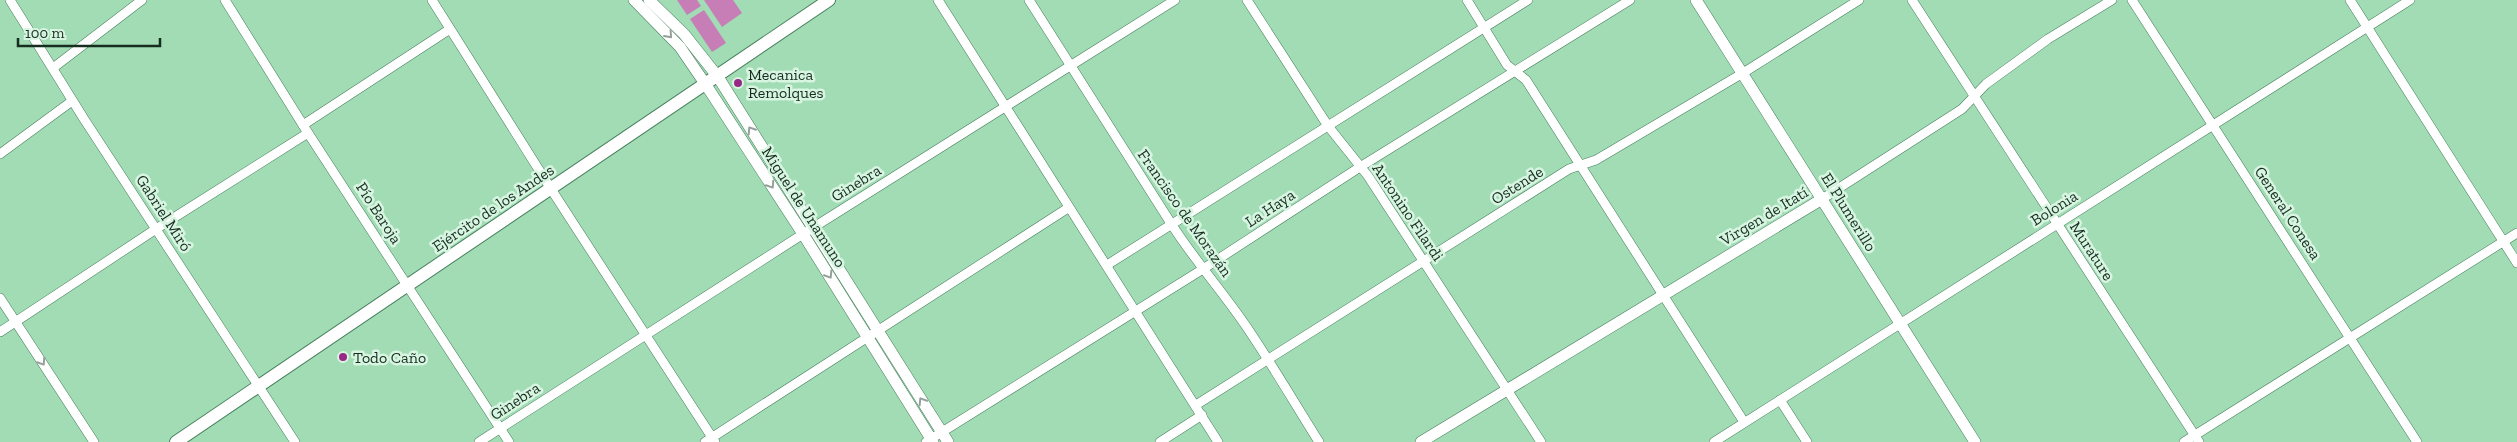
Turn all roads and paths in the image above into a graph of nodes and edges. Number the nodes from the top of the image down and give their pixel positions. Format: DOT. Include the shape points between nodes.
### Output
graph roads {
  1 [pos="10,0"];
  2 [pos="142,0"];
  3 [pos="225,0"];
  4 [pos="432,0"];
  5 [pos="634,0"];
  6 [pos="649,0"];
  7 [pos="829,0"];
  8 [pos="938,0"];
  9 [pos="1028,0"];
  10 [pos="1175,0"];
  11 [pos="1247,0"];
  12 [pos="1467,0"];
  13 [pos="1528,0"];
  14 [pos="1630,0"];
  15 [pos="1696,0"];
  16 [pos="1859,0"];
  17 [pos="1912,0"];
  18 [pos="2112,0"];
  19 [pos="2132,0"];
  20 [pos="2350,0"];
  21 [pos="2410,0"];
  22 [pos="2367,27"];
  23 [pos="1485,28"];
  24 [pos="450,29"];
  25 [pos="1069,66"];
  26 [pos="53,68"];
  27 [pos="1517,71"];
  28 [pos="1743,73"];
  29 [pos="718,77"];
  30 [pos="706,85"];
  31 [pos="1975,97"];
  32 [pos="72,101"];
  33 [pos="1004,106"];
  34 [pos="2213,125"];
  35 [pos="1328,126"];
  36 [pos="306,129"];
  37 [pos="0,154"];
  38 [pos="1581,166"];
  39 [pos="1360,167"];
  40 [pos="551,189"];
  41 [pos="1822,199"];
  42 [pos="1068,208"];
  43 [pos="2057,224"];
  44 [pos="1172,225"];
  45 [pos="814,228"];
  46 [pos="156,229"];
  47 [pos="2517,233"];
  48 [pos="803,234"];
  49 [pos="2503,242"];
  50 [pos="1424,262"];
  51 [pos="2517,263"];
  52 [pos="1107,265"];
  53 [pos="1203,269"];
  54 [pos="408,285"];
  55 [pos="1664,296"];
  56 [pos="0,298"];
  57 [pos="1136,310"];
  58 [pos="15,322"];
  59 [pos="1899,324"];
  60 [pos="879,331"];
  61 [pos="0,332"];
  62 [pos="646,335"];
  63 [pos="868,338"];
  64 [pos="2351,338"];
  65 [pos="1268,362"];
  66 [pos="258,386"];
  67 [pos="1506,390"];
  68 [pos="1780,400"];
  69 [pos="1196,406"];
  70 [pos="1202,415"];
  71 [pos="1744,422"];
  72 [pos="500,428"];
  73 [pos="945,437"];
  74 [pos="2197,439"];
  75 [pos="711,440"];
  76 [pos="930,441"];
  77 [pos="94,442"];
  78 [pos="176,442"];
  79 [pos="295,442"];
  80 [pos="479,442"];
  81 [pos="509,442"];
  82 [pos="1160,442"];
  83 [pos="1218,442"];
  84 [pos="1319,442"];
  85 [pos="1421,442"];
  86 [pos="1541,442"];
  87 [pos="1714,442"];
  88 [pos="1807,442"];
  89 [pos="1975,442"];
  90 [pos="2184,442"];
  91 [pos="2417,442"];
  1 -- 26 [label="street, Gabriel Miró"];
  2 -- 26 [label="street"];
  3 -- 36 [label="street, Pío Baroja"];
  4 -- 24 [label="street"];
  5 -- 30 [label="street, Miguel de Unamuno, one-way" via="680,47"];
  6 -- 29 [label="street, Miguel de Unamuno" via="684,34"];
  7 -- 29 [label="main road, Ejército de los Andes"];
  8 -- 33 [label="street"];
  9 -- 25 [label="street, Francisco de Morazán"];
  10 -- 25 [label="street, Ginebra"];
  11 -- 35 [label="street, Antonino Filardi"];
  12 -- 23 [label="street"];
  13 -- 23 [label="street"];
  14 -- 27 [label="street, La Haya"];
  15 -- 28 [label="street, El Plumerillo"];
  16 -- 28 [label="street, Ostende"];
  17 -- 31 [label="street, Murature"];
  18 -- 31 [label="street, Virgen de Itatí" via="2048,39 1986,84"];
  19 -- 34 [label="street, General Conesa"];
  20 -- 22 [label="street"];
  21 -- 22 [label="street, Bolonia"];
  22 -- 34 [label="street, Bolonia"];
  22 -- 49 [label="street"];
  23 -- 27 [label="street" via="1507,65"];
  23 -- 35 [label="street"];
  24 -- 36 [label="street"];
  24 -- 40 [label="street"];
  25 -- 33 [label="street, Ginebra"];
  25 -- 44 [label="street, Francisco de Morazán"];
  26 -- 32 [label="street, Gabriel Miró"];
  27 -- 38 [label="street"];
  27 -- 39 [label="street, La Haya"];
  28 -- 38 [label="street, Ostende"];
  28 -- 41 [label="street, El Plumerillo"];
  29 -- 30 [label="main road, Ejército de los Andes"];
  45 -- 29 [label="street, Miguel de Unamuno, one-way"];
  30 -- 40 [label="main road, Ejército de los Andes"];
  30 -- 48 [label="street, Miguel de Unamuno, one-way"];
  31 -- 41 [label="street, Virgen de Itatí" via="1962,109"];
  31 -- 43 [label="street, Murature"];
  32 -- 37 [label="street"];
  32 -- 46 [label="street, Gabriel Miró"];
  33 -- 42 [label="street"];
  33 -- 45 [label="street, Ginebra"];
  34 -- 43 [label="street, Bolonia"];
  34 -- 64 [label="street, General Conesa"];
  35 -- 39 [label="street, Antonino Filardi"];
  35 -- 44 [label="street"];
  36 -- 46 [label="street"];
  36 -- 54 [label="street, Pío Baroja"];
  38 -- 50 [label="street, Ostende" via="1569,169"];
  38 -- 55 [label="street"];
  39 -- 50 [label="street, Antonino Filardi"];
  39 -- 53 [label="street, La Haya"];
  40 -- 54 [label="main road, Ejército de los Andes"];
  40 -- 62 [label="street"];
  41 -- 55 [label="street, Virgen de Itatí"];
  41 -- 59 [label="street, El Plumerillo"];
  42 -- 52 [label="street"];
  42 -- 60 [label="street"];
  43 -- 59 [label="street, Bolonia"];
  43 -- 74 [label="street, Murature"];
  44 -- 52 [label="street"];
  44 -- 53 [label="street, Francisco de Morazán"];
  45 -- 48 [label="street, Ginebra"];
  45 -- 60 [label="street, Miguel de Unamuno"];
  46 -- 58 [label="street"];
  46 -- 66 [label="street, Gabriel Miró"];
  47 -- 49 [label="street"];
  48 -- 62 [label="street, Ginebra"];
  48 -- 63 [label="street, Miguel de Unamuno, one-way"];
  49 -- 51 [label="street"];
  49 -- 64 [label="street"];
  50 -- 65 [label="street, Ostende"];
  50 -- 67 [label="street, Antonino Filardi"];
  52 -- 57 [label="street"];
  53 -- 57 [label="street, La Haya"];
  53 -- 65 [label="street, Francisco de Morazán" via="1248,329"];
  54 -- 66 [label="main road, Ejército de los Andes"];
  54 -- 72 [label="street, Pío Baroja"];
  55 -- 67 [label="street, Virgen de Itatí"];
  55 -- 71 [label="street"];
  56 -- 58 [label="street"];
  57 -- 69 [label="street"];
  57 -- 73 [label="street, La Haya"];
  58 -- 61 [label="street"];
  58 -- 77 [label="street, one-way"];
  59 -- 68 [label="street, Bolonia"];
  59 -- 89 [label="street, El Plumerillo"];
  60 -- 63 [label="street"];
  73 -- 60 [label="street, Miguel de Unamuno, one-way"];
  62 -- 72 [label="street, Ginebra"];
  62 -- 75 [label="street"];
  63 -- 75 [label="street"];
  63 -- 76 [label="street, Miguel de Unamuno"];
  64 -- 74 [label="street"];
  64 -- 91 [label="street, General Conesa"];
  65 -- 69 [label="street, Ostende"];
  65 -- 84 [label="street, Francisco de Morazán"];
  66 -- 78 [label="main road, Ejército de los Andes"];
  66 -- 79 [label="street, Gabriel Miró"];
  67 -- 85 [label="street, Virgen de Itatí"];
  67 -- 86 [label="street, Antonino Filardi"];
  68 -- 71 [label="street, Bolonia"];
  68 -- 88 [label="street"];
  69 -- 70 [label="street"];
  70 -- 82 [label="street"];
  70 -- 83 [label="street"];
  71 -- 87 [label="street, Bolonia"];
  72 -- 80 [label="street, Ginebra"];
  72 -- 81 [label="street, Pío Baroja"];
  73 -- 76 [label="street, La Haya"];
  74 -- 90 [label="street"];
}
